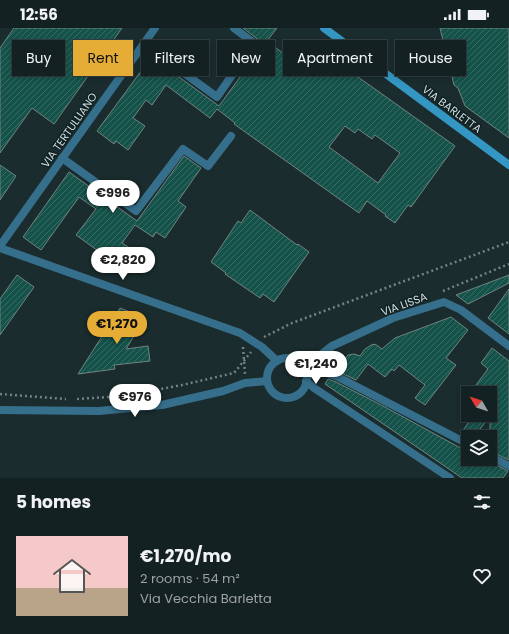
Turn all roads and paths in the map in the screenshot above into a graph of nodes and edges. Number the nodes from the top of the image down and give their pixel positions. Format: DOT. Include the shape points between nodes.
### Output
graph roads {
  1 [pos="155,28"];
  2 [pos="234,28"];
  3 [pos="324,28"];
  4 [pos="147,40"];
  5 [pos="141,48"];
  6 [pos="188,76"];
  7 [pos="231,136"];
  8 [pos="62,158"];
  9 [pos="509,165"];
  10 [pos="0,247"];
  11 [pos="240,333"];
  12 [pos="509,346"];
  13 [pos="276,361"];
  14 [pos="305,378"];
  15 [pos="267,381"];
  16 [pos="245,383"];
  17 [pos="0,410"];
  18 [pos="461,440"];
  19 [pos="497,460"];
  20 [pos="509,466"];
  21 [pos="450,478"];
  1 -- 4 [label="street, VIA TERTULLIANO"];
  2 -- 6 [label="street" via="254,43 217,97"];
  3 -- 9 [label="main road, VIA BARLETTA"];
  5 -- 8 [label="street, VIA TERTULLIANO"];
  7 -- 8 [label="street" via="208,166 183,149 136,211"];
  8 -- 10 [label="street, VIA TERTULLIANO"];
  10 -- 11 [label="street"];
  11 -- 13 [label="street" via="262,347"];
  11 -- 16 [label="path"];
  12 -- 14 [label="street, VIA LISSA" via="461,310 444,302 393,318 332,346"];
  13 -- 14 [label="street" via="284,358 298,362"];
  13 -- 15 [label="street" via="271,366"];
  14 -- 15 [label="street" via="297,395 290,398 275,394"];
  14 -- 18 [label="street" via="321,371 338,377"];
  14 -- 21 [label="street" via="314,388"];
  15 -- 16 [label="street"];
  16 -- 17 [label="street" via="223,391 162,405 99,411"];
  19 -- 20 [label="street"];
}
